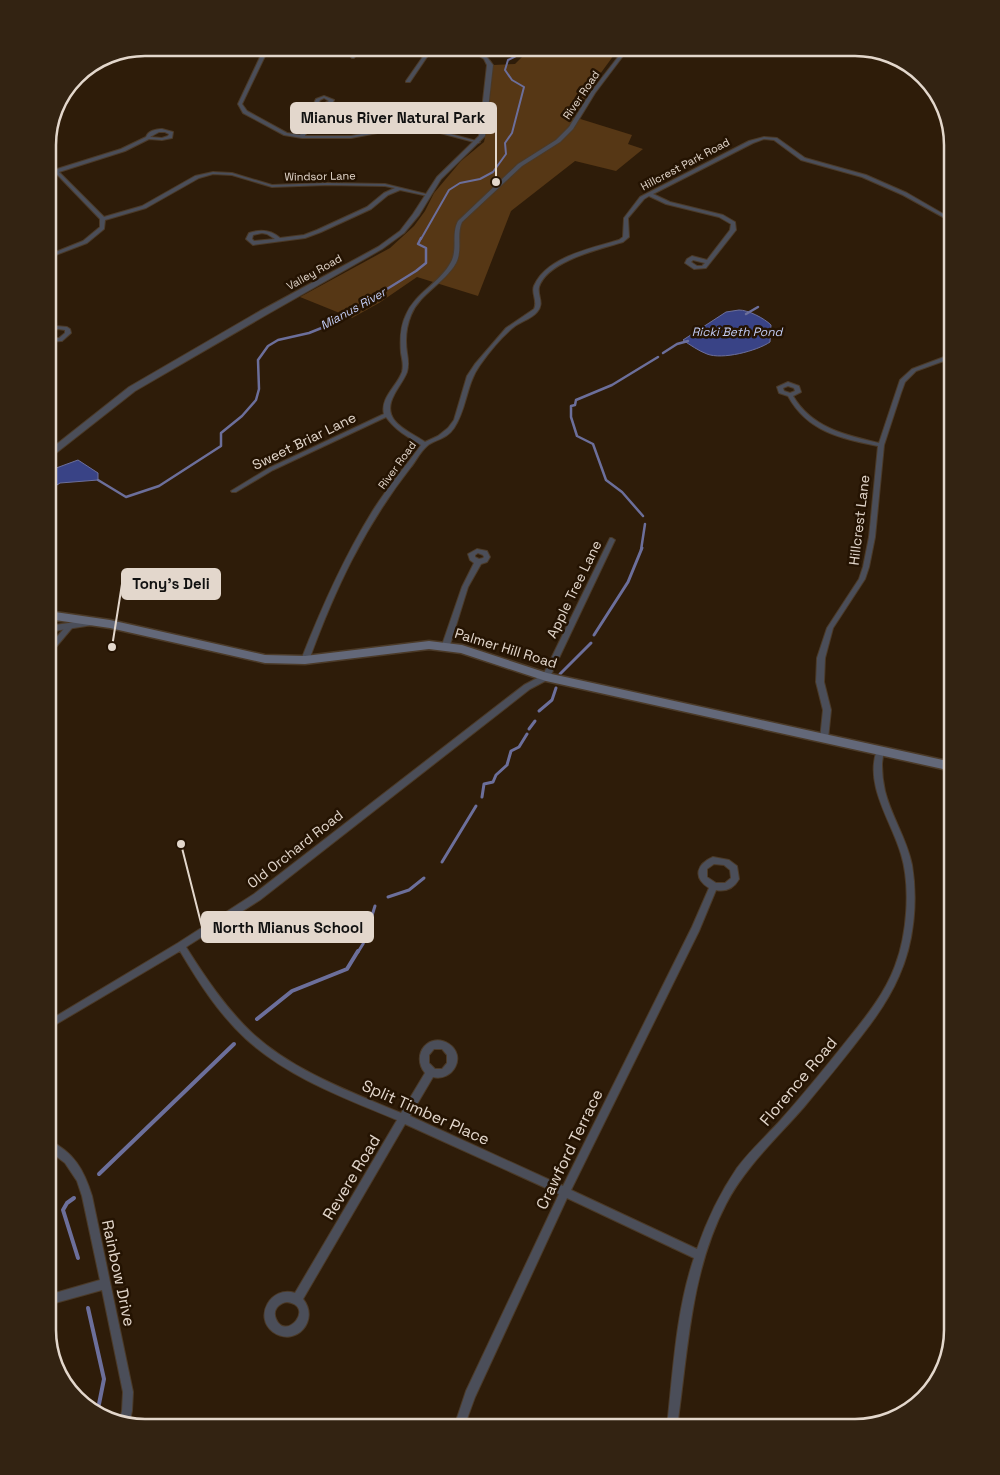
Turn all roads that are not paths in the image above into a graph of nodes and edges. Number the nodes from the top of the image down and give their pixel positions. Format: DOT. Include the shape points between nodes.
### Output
graph roads {
  1 [pos="263,56"];
  2 [pos="425,56"];
  3 [pos="483,56"];
  4 [pos="621,56"];
  5 [pos="408,81"];
  6 [pos="315,109"];
  7 [pos="302,137"];
  8 [pos="148,138"];
  9 [pos="478,142"];
  10 [pos="57,171"];
  11 [pos="400,188"];
  12 [pos="649,194"];
  13 [pos="428,195"];
  14 [pos="944,216"];
  15 [pos="103,219"];
  16 [pos="278,239"];
  17 [pos="56,254"];
  18 [pos="708,262"];
  19 [pos="56,328"];
  20 [pos="56,340"];
  21 [pos="944,359"];
  22 [pos="790,395"];
  23 [pos="386,414"];
  24 [pos="425,444"];
  25 [pos="881,445"];
  26 [pos="56,449"];
  27 [pos="234,491"];
  28 [pos="612,540"];
  29 [pos="478,562"];
  30 [pos="56,616"];
  31 [pos="96,622"];
  32 [pos="70,626"];
  33 [pos="56,628"];
  34 [pos="56,642"];
  35 [pos="446,645"];
  36 [pos="305,660"];
  37 [pos="546,677"];
  38 [pos="824,739"];
  39 [pos="880,752"];
  40 [pos="944,765"];
  41 [pos="713,887"];
  42 [pos="181,946"];
  43 [pos="56,1020"];
  44 [pos="430,1071"];
  45 [pos="404,1118"];
  46 [pos="56,1151"];
  47 [pos="564,1191"];
  48 [pos="699,1255"];
  49 [pos="104,1284"];
  50 [pos="56,1298"];
  51 [pos="297,1299"];
  52 [pos="126,1417"];
  53 [pos="462,1419"];
  54 [pos="673,1419"];
  1 -- 7 [label="street" via="240,104 253,117 286,134"];
  2 -- 5 [label="street"];
  3 -- 9 [label="street" via="490,65 484,128"];
  4 -- 23 [label="street, River Road" via="592,93 571,128 558,141 520,165 460,221 455,229 455,260 423,293 409,313 403,336 406,368 387,399"];
  6 -- 7 [label="street"];
  7 -- 9 [label="street" via="351,137 425,128"];
  8 -- 10 [label="street" via="123,150"];
  9 -- 13 [label="street, Valley Road" via="450,166"];
  10 -- 15 [label="street"];
  11 -- 13 [label="street, Windsor Lane"];
  11 -- 15 [label="street, Windsor Lane" via="336,184 272,186 232,174 214,173 196,177 144,207"];
  11 -- 16 [label="street" via="386,194 369,208 319,231"];
  12 -- 14 [label="street, Hillcrest Park Road" via="745,145 768,137 802,159 864,176"];
  12 -- 18 [label="street" via="668,203 721,216 733,223 733,230"];
  12 -- 24 [label="street, Hillcrest Park Road" via="628,214 626,237 621,241 566,259 539,281 536,310 514,324 471,374 456,422 436,441"];
  13 -- 26 [label="street, Valley Road" via="411,223 386,244 132,389"];
  15 -- 17 [label="street" via="102,228 94,237"];
  16 -- 16 [label="street" via="260,244 249,239 258,231 273,234"];
  19 -- 20 [label="street" via="66,328 68,334"];
  21 -- 25 [label="street, Hillcrest Lane" via="914,370 902,381"];
  22 -- 25 [label="street" via="803,416 824,429"];
  23 -- 24 [label="street, River Road" via="394,424"];
  23 -- 27 [label="street, Sweet Briar Lane" via="271,469"];
  24 -- 36 [label="street, River Road" via="376,511 354,548"];
  25 -- 38 [label="street, Hillcrest Lane" via="866,567 862,579 830,628 821,658 820,682 827,710"];
  28 -- 37 [label="street, Apple Tree Lane"];
  29 -- 35 [label="street" via="465,587"];
  30 -- 31 [label="main road, Palmer Hill Road"];
  31 -- 32 [label="street"];
  31 -- 36 [label="main road, Palmer Hill Road" via="245,656"];
  32 -- 33 [label="street"];
  32 -- 34 [label="street"];
  35 -- 36 [label="main road, Palmer Hill Road"];
  35 -- 37 [label="main road, Palmer Hill Road"];
  37 -- 38 [label="main road, Palmer Hill Road"];
  37 -- 42 [label="street, Old Orchard Road" via="527,687 257,897"];
  38 -- 39 [label="main road, Palmer Hill Road"];
  39 -- 40 [label="main road, Palmer Hill Road"];
  39 -- 48 [label="street, Florence Road" via="880,787 905,854 908,871 910,890 903,954 877,1009 827,1073 741,1170 726,1194"];
  41 -- 47 [label="street, Crawford Terrace" via="696,928"];
  42 -- 43 [label="street, Old Orchard Road"];
  42 -- 45 [label="street, Split Timber Place" via="210,993 233,1021 261,1046 328,1086"];
  44 -- 45 [label="street, Revere Road"];
  45 -- 47 [label="street, Split Timber Place"];
  45 -- 51 [label="street, Revere Road"];
  46 -- 49 [label="street, Rainbow Drive" via="72,1162 81,1176"];
  47 -- 48 [label="street, Split Timber Place"];
  47 -- 53 [label="street, Crawford Terrace"];
  48 -- 54 [label="street, Florence Road" via="685,1317"];
  49 -- 50 [label="street"];
  49 -- 52 [label="street, Rainbow Drive" via="128,1392"];
}
